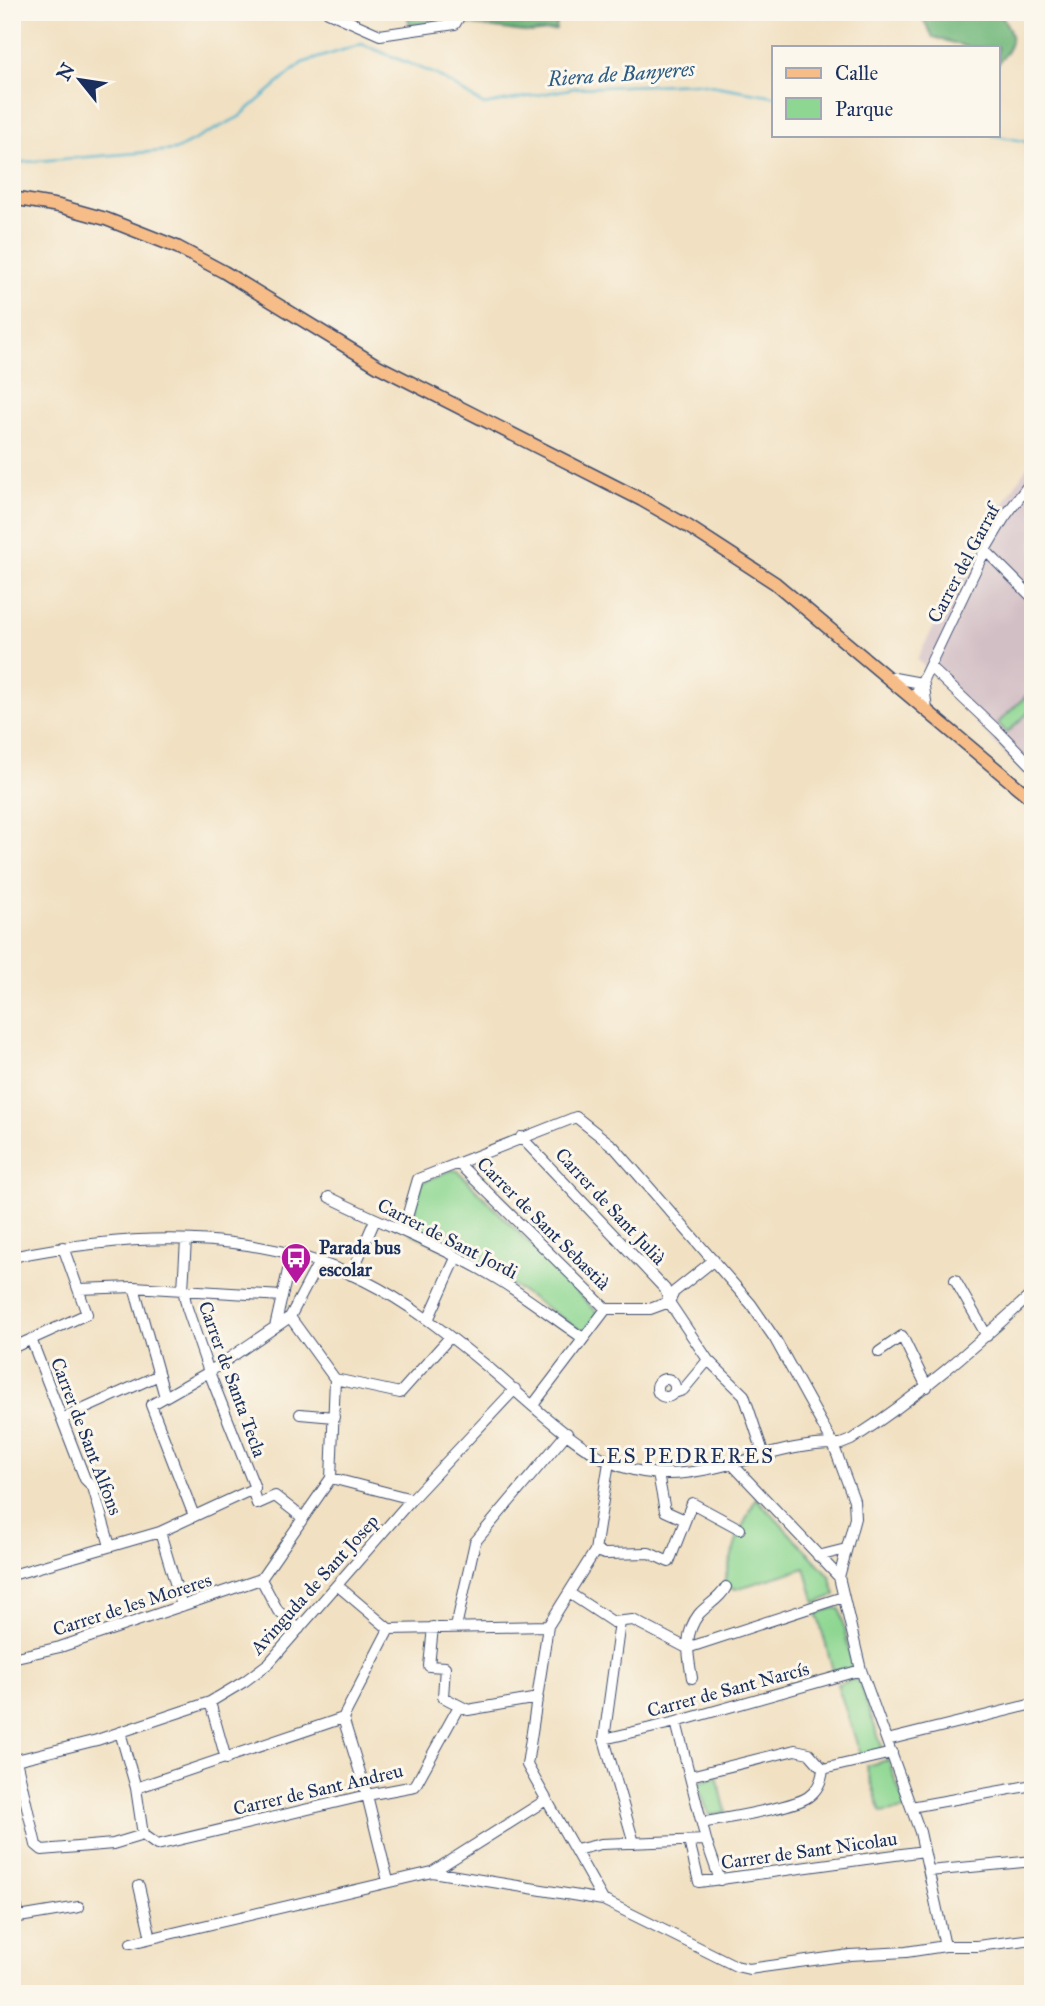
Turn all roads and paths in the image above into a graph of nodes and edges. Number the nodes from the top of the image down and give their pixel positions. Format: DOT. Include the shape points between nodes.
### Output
graph roads {
  1 [pos="328,12"];
  2 [pos="462,12"];
  3 [pos="12,198"];
  4 [pos="1033,479"];
  5 [pos="985,550"];
  6 [pos="1033,598"];
  7 [pos="930,667"];
  8 [pos="889,677"];
  9 [pos="922,681"];
  10 [pos="914,698"];
  11 [pos="927,709"];
  12 [pos="1033,767"];
  13 [pos="1033,800"];
  14 [pos="521,1137"];
  15 [pos="458,1163"];
  16 [pos="329,1197"];
  17 [pos="375,1220"];
  18 [pos="403,1231"];
  19 [pos="186,1240"];
  20 [pos="63,1247"];
  21 [pos="292,1254"];
  22 [pos="12,1256"];
  23 [pos="456,1258"];
  24 [pos="714,1261"];
  25 [pos="319,1262"];
  26 [pos="351,1275"];
  27 [pos="955,1280"];
  28 [pos="134,1287"];
  29 [pos="79,1289"];
  30 [pos="183,1289"];
  31 [pos="1033,1293"];
  32 [pos="282,1296"];
  33 [pos="669,1302"];
  34 [pos="606,1309"];
  35 [pos="290,1317"];
  36 [pos="428,1320"];
  37 [pos="275,1327"];
  38 [pos="987,1336"];
  39 [pos="450,1337"];
  40 [pos="583,1338"];
  41 [pos="31,1339"];
  42 [pos="12,1348"];
  43 [pos="879,1352"];
  44 [pos="708,1360"];
  45 [pos="209,1372"];
  46 [pos="159,1375"];
  47 [pos="335,1378"];
  48 [pos="927,1387"];
  49 [pos="515,1389"];
  50 [pos="677,1390"];
  51 [pos="165,1397"];
  52 [pos="533,1405"];
  53 [pos="300,1414"];
  54 [pos="334,1418"];
  55 [pos="62,1419"];
  56 [pos="567,1433"];
  57 [pos="833,1444"];
  58 [pos="764,1455"];
  59 [pos="609,1462"];
  60 [pos="732,1464"];
  61 [pos="658,1474"];
  62 [pos="331,1478"];
  63 [pos="253,1489"];
  64 [pos="412,1499"];
  65 [pos="194,1516"];
  66 [pos="303,1518"];
  67 [pos="685,1520"];
  68 [pos="740,1529"];
  69 [pos="160,1532"];
  70 [pos="110,1546"];
  71 [pos="846,1549"];
  72 [pos="595,1551"];
  73 [pos="818,1556"];
  74 [pos="12,1575"];
  75 [pos="839,1577"];
  76 [pos="261,1579"];
  77 [pos="338,1586"];
  78 [pos="726,1587"];
  79 [pos="569,1593"];
  80 [pos="843,1597"];
  81 [pos="182,1606"];
  82 [pos="620,1622"];
  83 [pos="548,1626"];
  84 [pos="456,1627"];
  85 [pos="433,1628"];
  86 [pos="299,1629"];
  87 [pos="389,1629"];
  88 [pos="687,1647"];
  89 [pos="12,1658"];
  90 [pos="861,1670"];
  91 [pos="692,1678"];
  92 [pos="538,1698"];
  93 [pos="210,1702"];
  94 [pos="1033,1704"];
  95 [pos="459,1706"];
  96 [pos="343,1718"];
  97 [pos="676,1722"];
  98 [pos="120,1732"];
  99 [pos="604,1739"];
  100 [pos="887,1740"];
  101 [pos="892,1753"];
  102 [pos="226,1759"];
  103 [pos="14,1761"];
  104 [pos="823,1769"];
  105 [pos="690,1776"];
  106 [pos="1033,1785"];
  107 [pos="136,1788"];
  108 [pos="367,1795"];
  109 [pos="547,1800"];
  110 [pos="911,1807"];
  111 [pos="702,1823"];
  112 [pos="143,1835"];
  113 [pos="706,1840"];
  114 [pos="689,1842"];
  115 [pos="634,1843"];
  116 [pos="576,1850"];
  117 [pos="924,1851"];
  118 [pos="1033,1861"];
  119 [pos="929,1871"];
  120 [pos="432,1872"];
  121 [pos="388,1881"];
  122 [pos="720,1881"];
  123 [pos="139,1886"];
  124 [pos="12,1888"];
  125 [pos="603,1900"];
  126 [pos="79,1908"];
  127 [pos="151,1938"];
  128 [pos="1033,1940"];
  129 [pos="131,1943"];
  130 [pos="945,1946"];
  1 -- 2 [label="street" via="380,34 455,23"];
  3 -- 8 [label="main road" via="118,223 215,266 378,366 689,527 775,583"];
  4 -- 5 [label="street, Carrer del Garraf"];
  5 -- 6 [label="street"];
  5 -- 7 [label="street, Carrer del Garraf"];
  7 -- 9 [label="street, Carrer del Garraf"];
  7 -- 12 [label="street"];
  8 -- 9 [label="street"];
  8 -- 10 [label="main road"];
  9 -- 10 [label="street, Carrer del Garraf"];
  9 -- 11 [label="street"];
  10 -- 11 [label="main road"];
  11 -- 13 [label="main road"];
  14 -- 15 [label="street"];
  14 -- 24 [label="street" via="573,1116 579,1119 614,1147"];
  14 -- 33 [label="street, Carrer de Sant Julià" via="665,1289"];
  15 -- 18 [label="street" via="418,1179"];
  15 -- 34 [label="street, Carrer de Sant Sebastià"];
  16 -- 17 [label="street, Carrer de Sant Jordi"];
  17 -- 18 [label="street, Carrer de Sant Jordi"];
  17 -- 26 [label="street"];
  18 -- 23 [label="street, Carrer de Sant Jordi"];
  19 -- 20 [label="street" via="133,1238"];
  19 -- 21 [label="street"];
  19 -- 30 [label="street, Carrer de Santa Tecla"];
  20 -- 22 [label="street"];
  20 -- 29 [label="street"];
  21 -- 25 [label="street"];
  21 -- 32 [label="street"];
  23 -- 36 [label="street"];
  23 -- 40 [label="street, Carrer de Sant Jordi" via="498,1279"];
  24 -- 33 [label="street" via="674,1292"];
  24 -- 57 [label="street" via="775,1339"];
  25 -- 26 [label="street"];
  25 -- 35 [label="street"];
  26 -- 36 [label="street"];
  27 -- 38 [label="street"];
  28 -- 29 [label="street"];
  28 -- 30 [label="street"];
  28 -- 46 [label="street"];
  29 -- 41 [label="street" via="88,1314"];
  30 -- 32 [label="street"];
  30 -- 45 [label="street, Carrer de Santa Tecla"];
  31 -- 38 [label="street"];
  32 -- 37 [label="street"];
  33 -- 34 [label="street" via="650,1309"];
  33 -- 44 [label="street, Carrer de Sant Julià"];
  34 -- 40 [label="street"];
  35 -- 37 [label="street"];
  35 -- 47 [label="street"];
  36 -- 39 [label="street"];
  37 -- 45 [label="street"];
  38 -- 48 [label="street"];
  39 -- 47 [label="street" via="400,1393"];
  39 -- 49 [label="street"];
  40 -- 52 [label="street"];
  41 -- 42 [label="street"];
  41 -- 55 [label="street, Carrer de Sant Alfons"];
  43 -- 48 [label="street" via="902,1336"];
  44 -- 50 [label="street"];
  44 -- 58 [label="street, Carrer de Sant Julià" via="744,1395"];
  45 -- 51 [label="street"];
  45 -- 63 [label="street, Carrer de Santa Tecla"];
  46 -- 51 [label="street"];
  46 -- 55 [label="street"];
  47 -- 54 [label="street"];
  48 -- 57 [label="street" via="852,1440"];
  49 -- 52 [label="street"];
  49 -- 64 [label="street, Avinguda de Sant Josep"];
  51 -- 65 [label="street" via="151,1405"];
  52 -- 56 [label="street"];
  53 -- 54 [label="street"];
  54 -- 62 [label="street"];
  55 -- 70 [label="street, Carrer de Sant Alfons" via="85,1479 93,1487"];
  56 -- 59 [label="street"];
  56 -- 84 [label="street" via="475,1542"];
  57 -- 58 [label="street"];
  57 -- 71 [label="street" via="854,1500 855,1518"];
  58 -- 60 [label="street"];
  59 -- 61 [label="street"];
  59 -- 72 [label="street"];
  60 -- 61 [label="street" via="689,1474"];
  60 -- 73 [label="street"];
  61 -- 67 [label="street" via="665,1511"];
  62 -- 64 [label="street"];
  62 -- 66 [label="street"];
  63 -- 65 [label="street"];
  63 -- 66 [label="street" via="257,1504 275,1496"];
  64 -- 77 [label="street, Avinguda de Sant Josep"];
  65 -- 69 [label="street"];
  66 -- 76 [label="street"];
  67 -- 68 [label="street" via="692,1503"];
  67 -- 72 [label="street" via="670,1562 649,1553"];
  69 -- 70 [label="street"];
  69 -- 81 [label="street"];
  70 -- 74 [label="street"];
  71 -- 73 [label="street"];
  71 -- 75 [label="street"];
  72 -- 79 [label="street"];
  73 -- 75 [label="street"];
  75 -- 80 [label="street"];
  76 -- 81 [label="street, Carrer de les Moreres"];
  76 -- 86 [label="street" via="278,1611"];
  77 -- 86 [label="street, Avinguda de Sant Josep"];
  77 -- 87 [label="street"];
  78 -- 88 [label="street" via="699,1615"];
  79 -- 82 [label="street"];
  79 -- 83 [label="street"];
  80 -- 88 [label="street"];
  80 -- 90 [label="street"];
  81 -- 89 [label="street, Carrer de les Moreres" via="60,1647"];
  82 -- 88 [label="street" via="634,1620"];
  82 -- 99 [label="street"];
  83 -- 84 [label="street"];
  83 -- 92 [label="street"];
  84 -- 85 [label="street"];
  85 -- 87 [label="street"];
  85 -- 95 [label="street" via="429,1666 445,1667 443,1697"];
  86 -- 93 [label="street, Avinguda de Sant Josep" via="269,1663"];
  87 -- 96 [label="street"];
  88 -- 91 [label="street"];
  90 -- 97 [label="street, Carrer de Sant Narcís"];
  90 -- 100 [label="street"];
  92 -- 95 [label="street" via="468,1710"];
  92 -- 109 [label="street" via="527,1765"];
  93 -- 98 [label="street, Avinguda de Sant Josep"];
  93 -- 102 [label="street"];
  94 -- 100 [label="street"];
  95 -- 108 [label="street, Carrer de Sant Andreu" via="415,1786"];
  96 -- 102 [label="street"];
  96 -- 108 [label="street"];
  97 -- 99 [label="street, Carrer de Sant Narcís"];
  97 -- 105 [label="street"];
  98 -- 103 [label="street, Avinguda de Sant Josep"];
  98 -- 107 [label="street"];
  99 -- 115 [label="street"];
  100 -- 101 [label="street"];
  101 -- 104 [label="street"];
  101 -- 110 [label="street"];
  102 -- 107 [label="street"];
  103 -- 112 [label="street" via="36,1845 42,1850 113,1844"];
  104 -- 105 [label="street" via="809,1753 795,1750"];
  104 -- 111 [label="street" via="816,1791 799,1801"];
  105 -- 111 [label="street"];
  106 -- 110 [label="street"];
  107 -- 112 [label="street"];
  108 -- 112 [label="street, Carrer de Sant Andreu" via="157,1845"];
  108 -- 121 [label="street"];
  109 -- 116 [label="street"];
  109 -- 120 [label="street"];
  110 -- 117 [label="street"];
  111 -- 113 [label="street"];
  113 -- 114 [label="street"];
  113 -- 122 [label="street"];
  114 -- 115 [label="street"];
  114 -- 122 [label="street, Carrer de Sant Nicolau" via="699,1882"];
  115 -- 116 [label="street"];
  116 -- 125 [label="street"];
  117 -- 119 [label="street"];
  117 -- 122 [label="street, Carrer de Sant Nicolau"];
  118 -- 119 [label="street"];
  119 -- 130 [label="street"];
  120 -- 121 [label="street"];
  120 -- 125 [label="street"];
  121 -- 127 [label="street"];
  123 -- 127 [label="street"];
  124 -- 126 [label="street" via="19,1917"];
  125 -- 130 [label="street" via="749,1969"];
  127 -- 129 [label="street"];
  128 -- 130 [label="street"];
}
